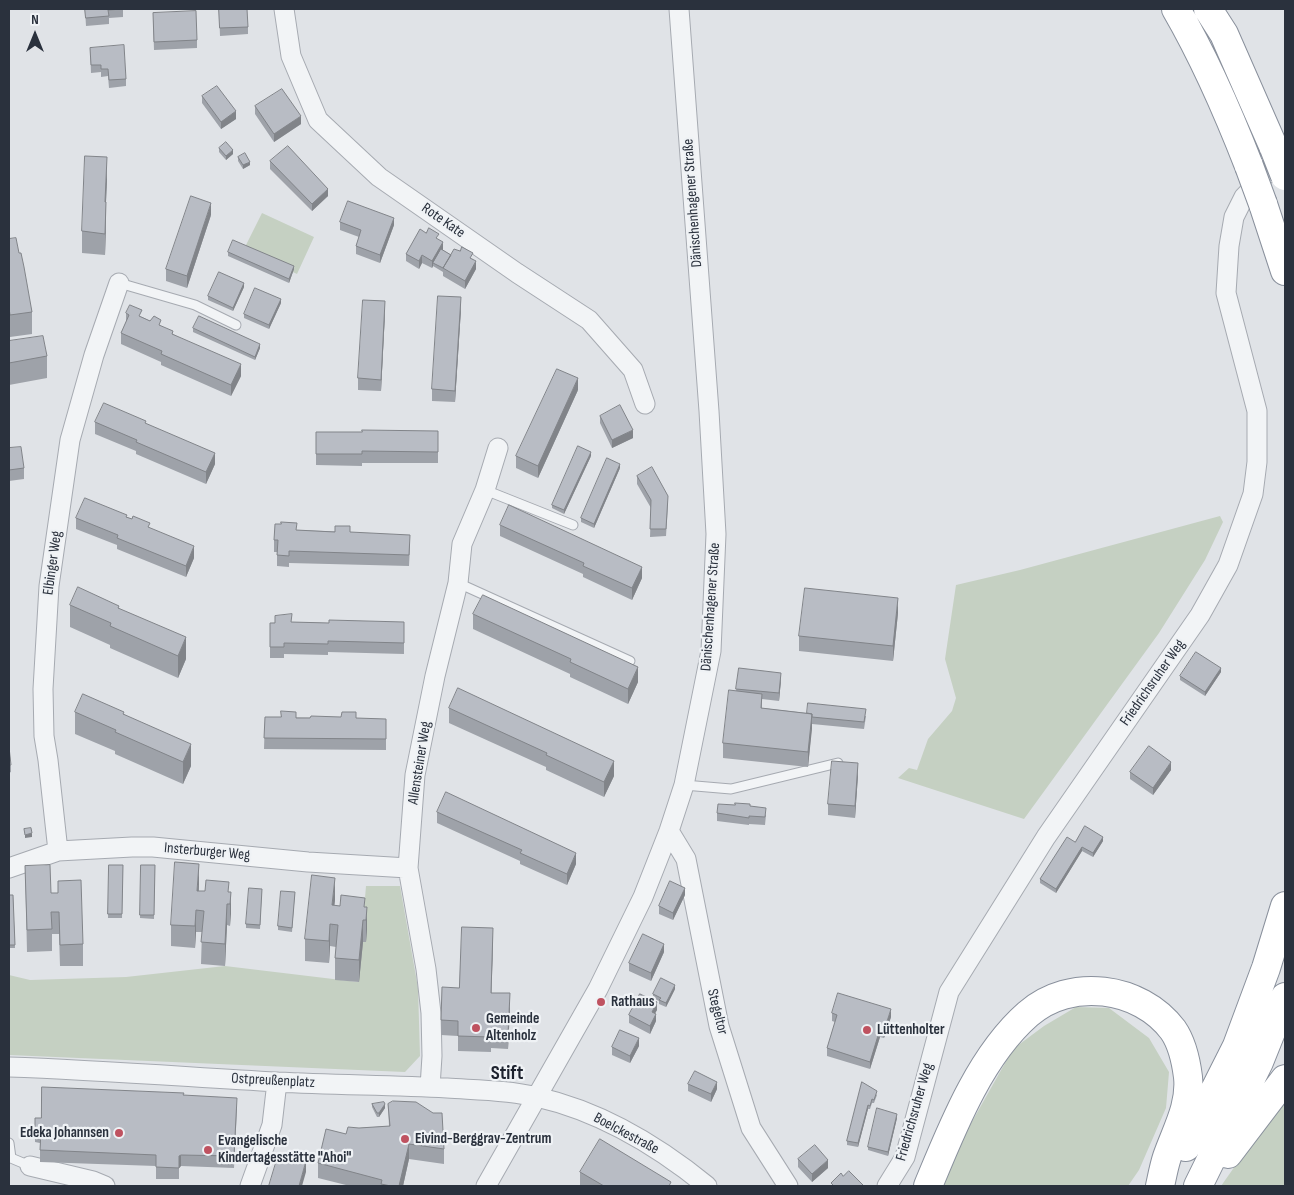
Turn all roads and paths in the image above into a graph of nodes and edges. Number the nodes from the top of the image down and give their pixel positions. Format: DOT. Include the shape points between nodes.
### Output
graph roads {
  1 [pos="284,9"];
  2 [pos="679,9"];
  3 [pos="1176,9"];
  4 [pos="1208,9"];
  5 [pos="1221,21"];
  6 [pos="1280,154"];
  7 [pos="1285,176"];
  8 [pos="1285,271"];
  9 [pos="120,283"];
  10 [pos="236,325"];
  11 [pos="645,404"];
  12 [pos="498,448"];
  13 [pos="485,490"];
  14 [pos="573,525"];
  15 [pos="458,583"];
  16 [pos="630,661"];
  17 [pos="838,763"];
  18 [pos="684,786"];
  19 [pos="670,831"];
  20 [pos="58,851"];
  21 [pos="9,868"];
  22 [pos="408,868"];
  23 [pos="1285,906"];
  24 [pos="1285,997"];
  25 [pos="9,1068"];
  26 [pos="1285,1079"];
  27 [pos="278,1082"];
  28 [pos="430,1087"];
  29 [pos="537,1097"];
  30 [pos="9,1143"];
  31 [pos="30,1166"];
  32 [pos="105,1186"];
  33 [pos="250,1186"];
  34 [pos="486,1186"];
  35 [pos="707,1186"];
  36 [pos="788,1186"];
  37 [pos="887,1186"];
  38 [pos="928,1186"];
  39 [pos="1161,1186"];
  40 [pos="1200,1186"];
  1 -- 11 [label="street, Rote Kate" via="291,56 318,120 379,177 589,320 633,370"];
  2 -- 18 [label="street, Dänischenhagener Straße" via="716,534 711,652"];
  3 -- 8 [label="highway, bridge" via="1225,105"];
  4 -- 5 [label="highway"];
  5 -- 6 [label="highway"];
  6 -- 7 [label="highway, bridge"];
  6 -- 37 [label="street, Friedrichsruher Weg" via="1244,197 1234,217 1228,246 1226,293 1257,411 1257,462 1253,494 1228,565 1200,615 1046,837 949,992 905,1156"];
  9 -- 10 [label="lane" via="194,305"];
  9 -- 20 [label="street, Elbinger Weg" via="94,355 70,440 49,586 43,680 44,736"];
  12 -- 13 [label="street, Allensteiner Weg"];
  13 -- 14 [label="lane"];
  13 -- 15 [label="street, Allensteiner Weg" via="462,544"];
  15 -- 16 [label="lane"];
  15 -- 22 [label="street, Allensteiner Weg" via="415,776"];
  17 -- 18 [label="lane" via="731,789"];
  18 -- 19 [label="street, Dänischenhagener Straße"];
  19 -- 29 [label="street, Dänischenhagener Straße" via="643,897 598,989"];
  19 -- 36 [label="street, Stegeltor" via="686,859 719,1026 751,1128"];
  20 -- 21 [label="street, Insterburger Weg"];
  20 -- 22 [label="street, Insterburger Weg" via="153,847"];
  22 -- 28 [label="street, Allensteiner Weg" via="430,1004"];
  23 -- 39 [label="highway" via="1266,968 1236,1046 1193,1135"];
  24 -- 40 [label="highway" via="1259,1062"];
  25 -- 27 [label="street, Ostpreußenplatz"];
  26 -- 40 [label="highway"];
  27 -- 28 [label="street, Ostpreußenplatz"];
  27 -- 33 [label="street" via="272,1126"];
  28 -- 29 [label="street, Ostpreußenplatz" via="491,1090"];
  29 -- 34 [label="street, Dänischenhagener Straße"];
  29 -- 35 [label="street, Boelckestraße" via="626,1132 679,1164"];
  30 -- 31 [label="lane" via="11,1158"];
  31 -- 32 [label="street"];
  38 -- 39 [label="highway" via="982,1072 1015,1027 1030,1012 1053,1000 1083,991 1108,991 1145,1004 1174,1032 1184,1054 1188,1079 1186,1103 1180,1128 1167,1156"];
}
